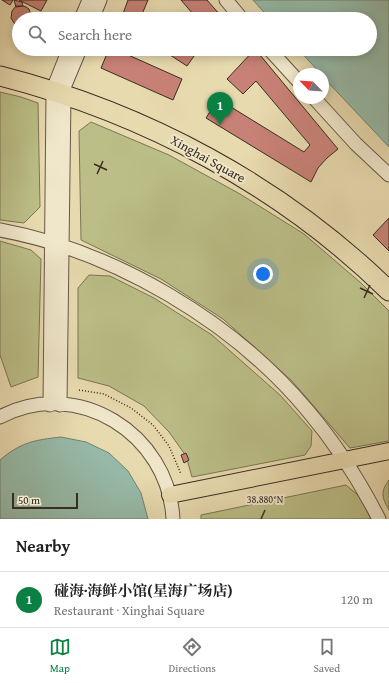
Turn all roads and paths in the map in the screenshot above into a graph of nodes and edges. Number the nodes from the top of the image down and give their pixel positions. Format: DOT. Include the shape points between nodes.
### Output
graph roads {
  1 [pos="89,0"];
  2 [pos="100,0"];
  3 [pos="226,0"];
  4 [pos="84,12"];
  5 [pos="95,12"];
  6 [pos="236,12"];
  7 [pos="67,56"];
  8 [pos="76,56"];
  9 [pos="275,56"];
  10 [pos="0,66"];
  11 [pos="293,75"];
  12 [pos="0,76"];
  13 [pos="59,89"];
  14 [pos="319,104"];
  15 [pos="389,175"];
  16 [pos="0,230"];
  17 [pos="57,245"];
  18 [pos="389,277"];
  19 [pos="389,291"];
  20 [pos="79,390"];
  21 [pos="55,405"];
  22 [pos="0,417"];
  23 [pos="389,451"];
  24 [pos="389,461"];
  25 [pos="347,464"];
  26 [pos="181,474"];
  27 [pos="172,506"];
  28 [pos="380,519"];
  1 -- 4 [label="street"];
  2 -- 5 [label="street"];
  3 -- 6 [label="street"];
  7 -- 13 [label="street"];
  8 -- 13 [label="street"];
  9 -- 11 [label="street"];
  10 -- 13 [label="highway, Xinghai Square"];
  12 -- 13 [label="highway, Xinghai Square"];
  13 -- 17 [label="street"];
  13 -- 18 [label="highway, Xinghai Square" via="99,96 143,114 186,134 241,165 320,218"];
  13 -- 19 [label="highway, Xinghai Square" via="153,130 236,173 314,226"];
  14 -- 15 [label="street"];
  16 -- 17 [label="street"];
  17 -- 21 [label="street"];
  17 -- 25 [label="street" via="151,284 186,304 218,328 284,385 332,440"];
  20 -- 26 [label="path" via="104,394 131,408 153,425 168,446"];
  21 -- 22 [label="street" via="36,406"];
  21 -- 27 [label="street" via="74,406 92,411 126,428 140,441 162,472"];
  23 -- 25 [label="main road"];
  24 -- 25 [label="main road"];
  25 -- 27 [label="main road"];
  25 -- 28 [label="street"];
}
